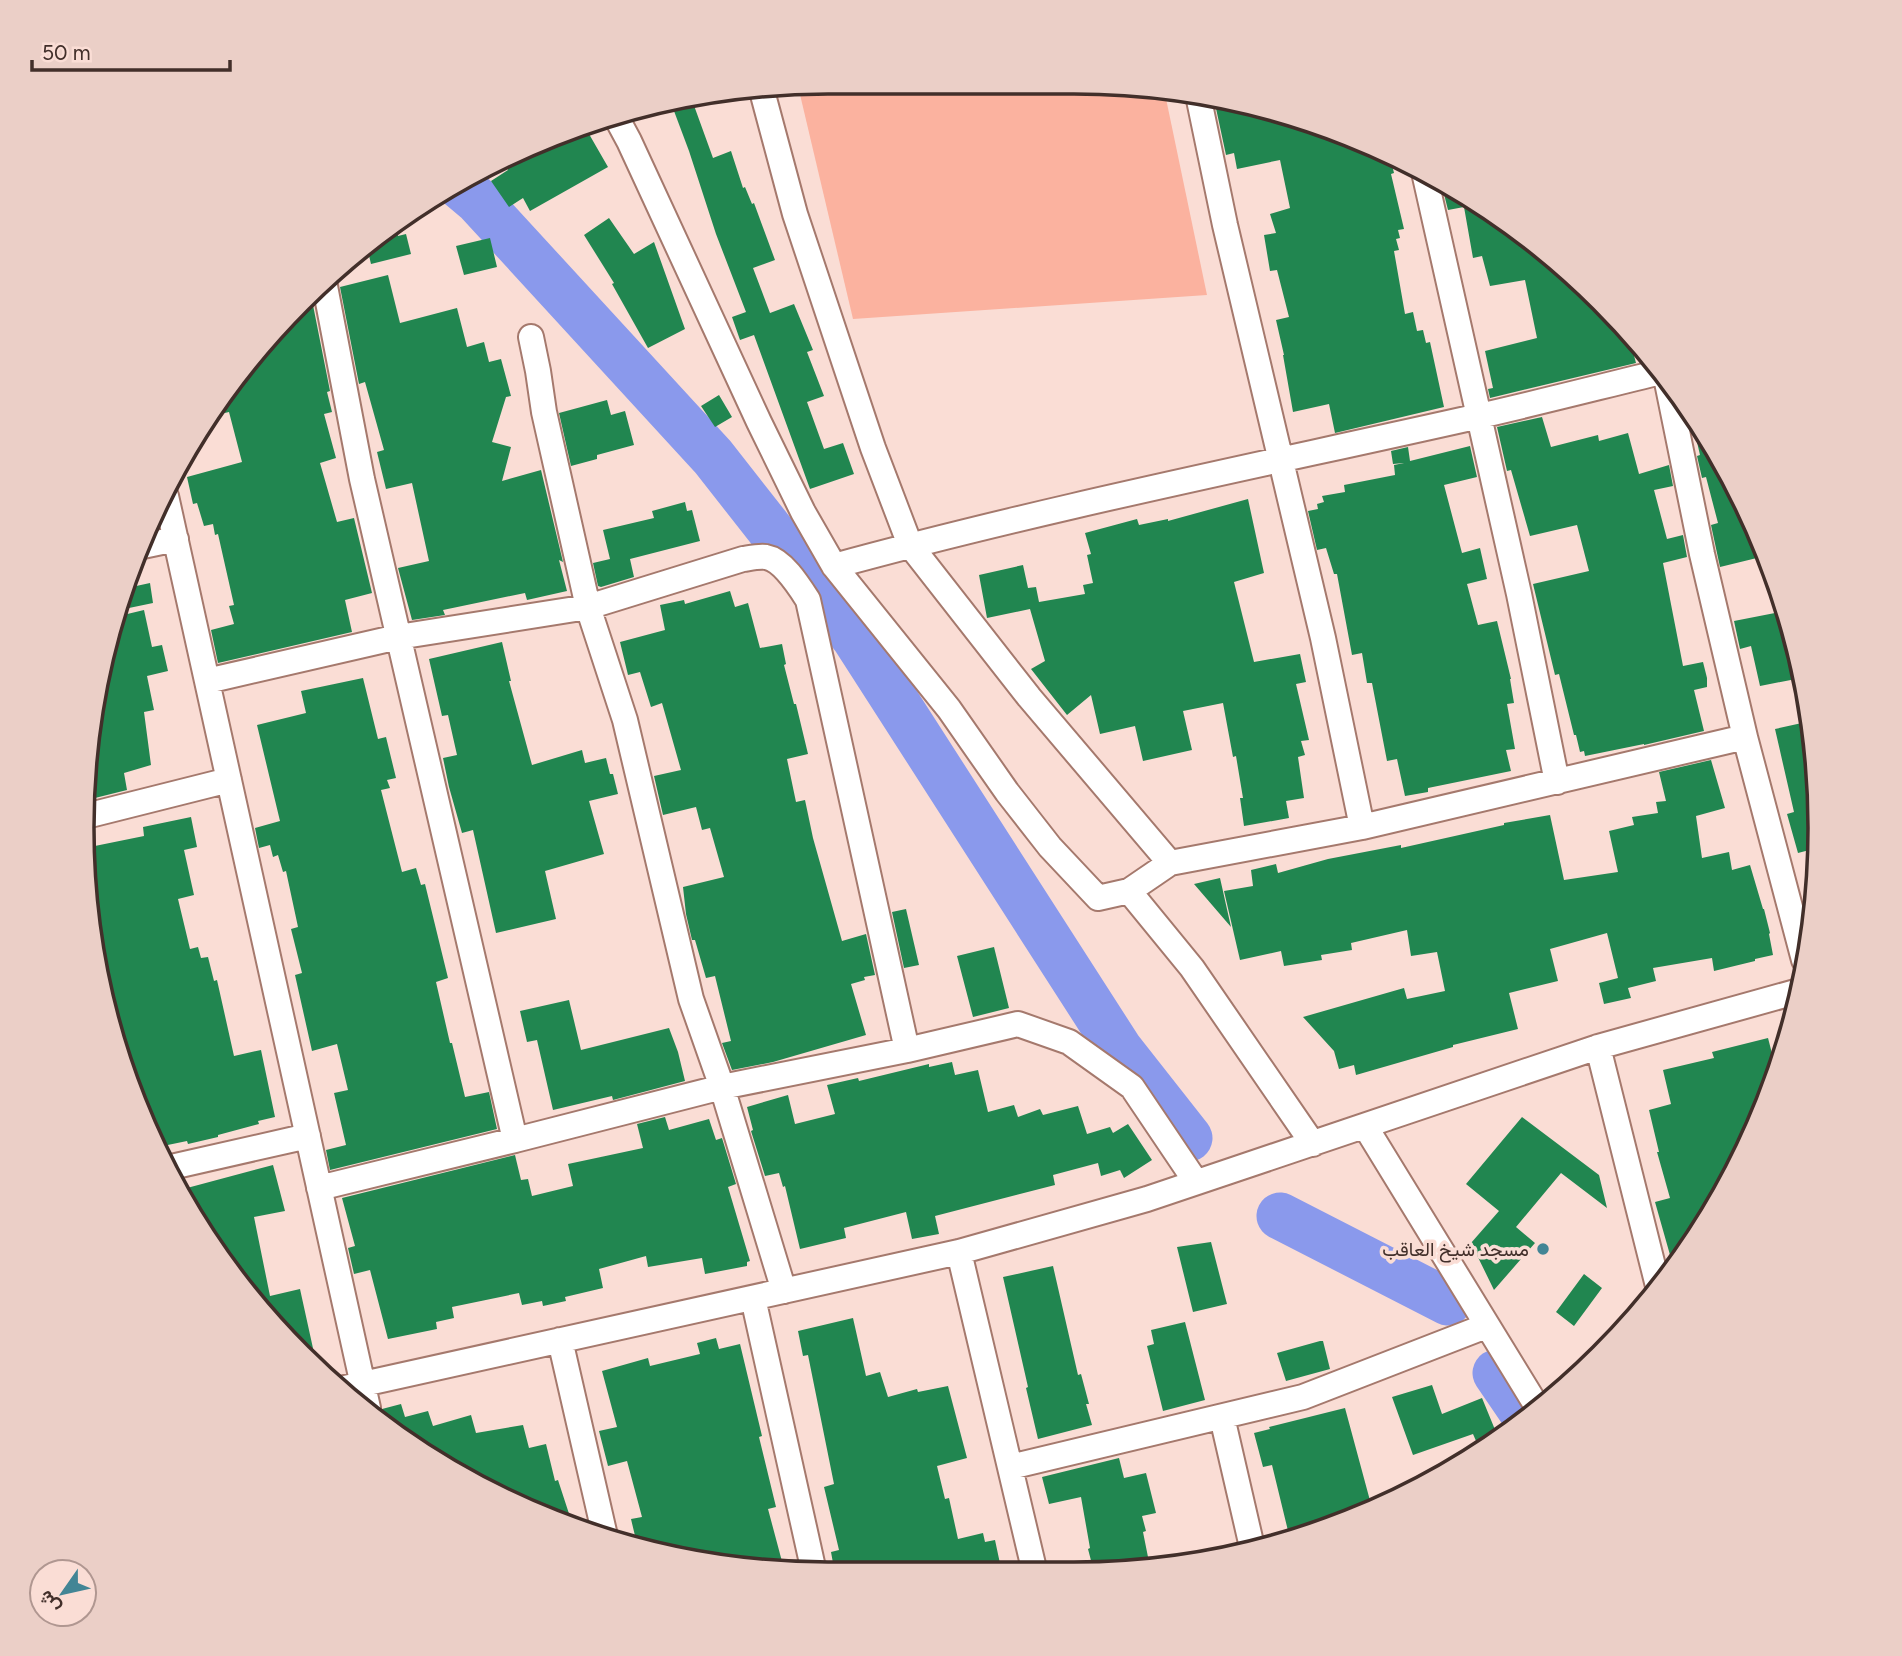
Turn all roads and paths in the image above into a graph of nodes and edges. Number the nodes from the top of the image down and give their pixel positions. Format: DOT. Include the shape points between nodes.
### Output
graph roads {
  1 [pos="763,98"];
  2 [pos="1200,106"];
  3 [pos="620,124"];
  4 [pos="1427,186"];
  5 [pos="326,293"];
  6 [pos="531,337"];
  7 [pos="1651,375"];
  8 [pos="1671,402"];
  9 [pos="1478,416"];
  10 [pos="1280,459"];
  11 [pos="169,507"];
  12 [pos="176,539"];
  13 [pos="151,544"];
  14 [pos="910,545"];
  15 [pos="834,566"];
  16 [pos="588,607"];
  17 [pos="398,637"];
  18 [pos="207,681"];
  19 [pos="1745,737"];
  20 [pos="229,780"];
  21 [pos="1557,782"];
  22 [pos="95,814"];
  23 [pos="1362,827"];
  24 [pos="1170,863"];
  25 [pos="1129,891"];
  26 [pos="1798,939"];
  27 [pos="1788,994"];
  28 [pos="1598,1047"];
  29 [pos="907,1050"];
  30 [pos="722,1087"];
  31 [pos="1366,1126"];
  32 [pos="308,1136"];
  33 [pos="515,1140"];
  34 [pos="1313,1144"];
  35 [pos="177,1166"];
  36 [pos="1196,1182"];
  37 [pos="319,1188"];
  38 [pos="960,1252"];
  39 [pos="1655,1276"];
  40 [pos="784,1291"];
  41 [pos="753,1298"];
  42 [pos="1486,1326"];
  43 [pos="560,1340"];
  44 [pos="357,1390"];
  45 [pos="360,1392"];
  46 [pos="1533,1400"];
  47 [pos="1222,1417"];
  48 [pos="1010,1467"];
  49 [pos="603,1526"];
  50 [pos="1250,1540"];
  51 [pos="812,1561"];
  52 [pos="1032,1562"];
  1 -- 14 [label="street" via="795,214"];
  2 -- 10 [label="street"];
  3 -- 15 [label="street" via="764,433"];
  4 -- 9 [label="street"];
  5 -- 17 [label="street"];
  6 -- 16 [label="street"];
  7 -- 9 [label="street"];
  8 -- 19 [label="street"];
  9 -- 10 [label="street"];
  9 -- 21 [label="street"];
  10 -- 14 [label="street"];
  10 -- 23 [label="street"];
  11 -- 12 [label="street"];
  12 -- 13 [label="street"];
  12 -- 18 [label="street"];
  14 -- 15 [label="street"];
  14 -- 24 [label="street" via="1028,697"];
  15 -- 25 [label="street" via="949,709 1050,847 1098,898"];
  16 -- 17 [label="street"];
  16 -- 29 [label="street" via="743,559 767,557 796,581 808,600"];
  16 -- 30 [label="street" via="625,720 691,999"];
  17 -- 18 [label="street"];
  17 -- 33 [label="street"];
  18 -- 20 [label="street"];
  19 -- 21 [label="street"];
  19 -- 26 [label="street"];
  20 -- 22 [label="street"];
  20 -- 32 [label="street"];
  21 -- 23 [label="street"];
  23 -- 24 [label="street"];
  24 -- 25 [label="street"];
  25 -- 34 [label="street" via="1192,968"];
  27 -- 28 [label="street"];
  28 -- 31 [label="street"];
  28 -- 39 [label="street"];
  29 -- 30 [label="street"];
  29 -- 36 [label="street" via="1018,1024 1069,1042 1132,1087"];
  30 -- 33 [label="street"];
  30 -- 40 [label="street"];
  31 -- 34 [label="street"];
  31 -- 42 [label="street"];
  32 -- 35 [label="street"];
  32 -- 37 [label="street"];
  33 -- 37 [label="street"];
  34 -- 36 [label="street"];
  36 -- 38 [label="street"];
  37 -- 44 [label="street"];
  38 -- 40 [label="street"];
  38 -- 48 [label="street"];
  40 -- 41 [label="street"];
  41 -- 43 [label="street"];
  41 -- 51 [label="street"];
  42 -- 46 [label="street"];
  42 -- 47 [label="street" via="1303,1397"];
  43 -- 45 [label="street"];
  43 -- 49 [label="street"];
  47 -- 48 [label="street"];
  47 -- 50 [label="street"];
  48 -- 52 [label="street"];
}
